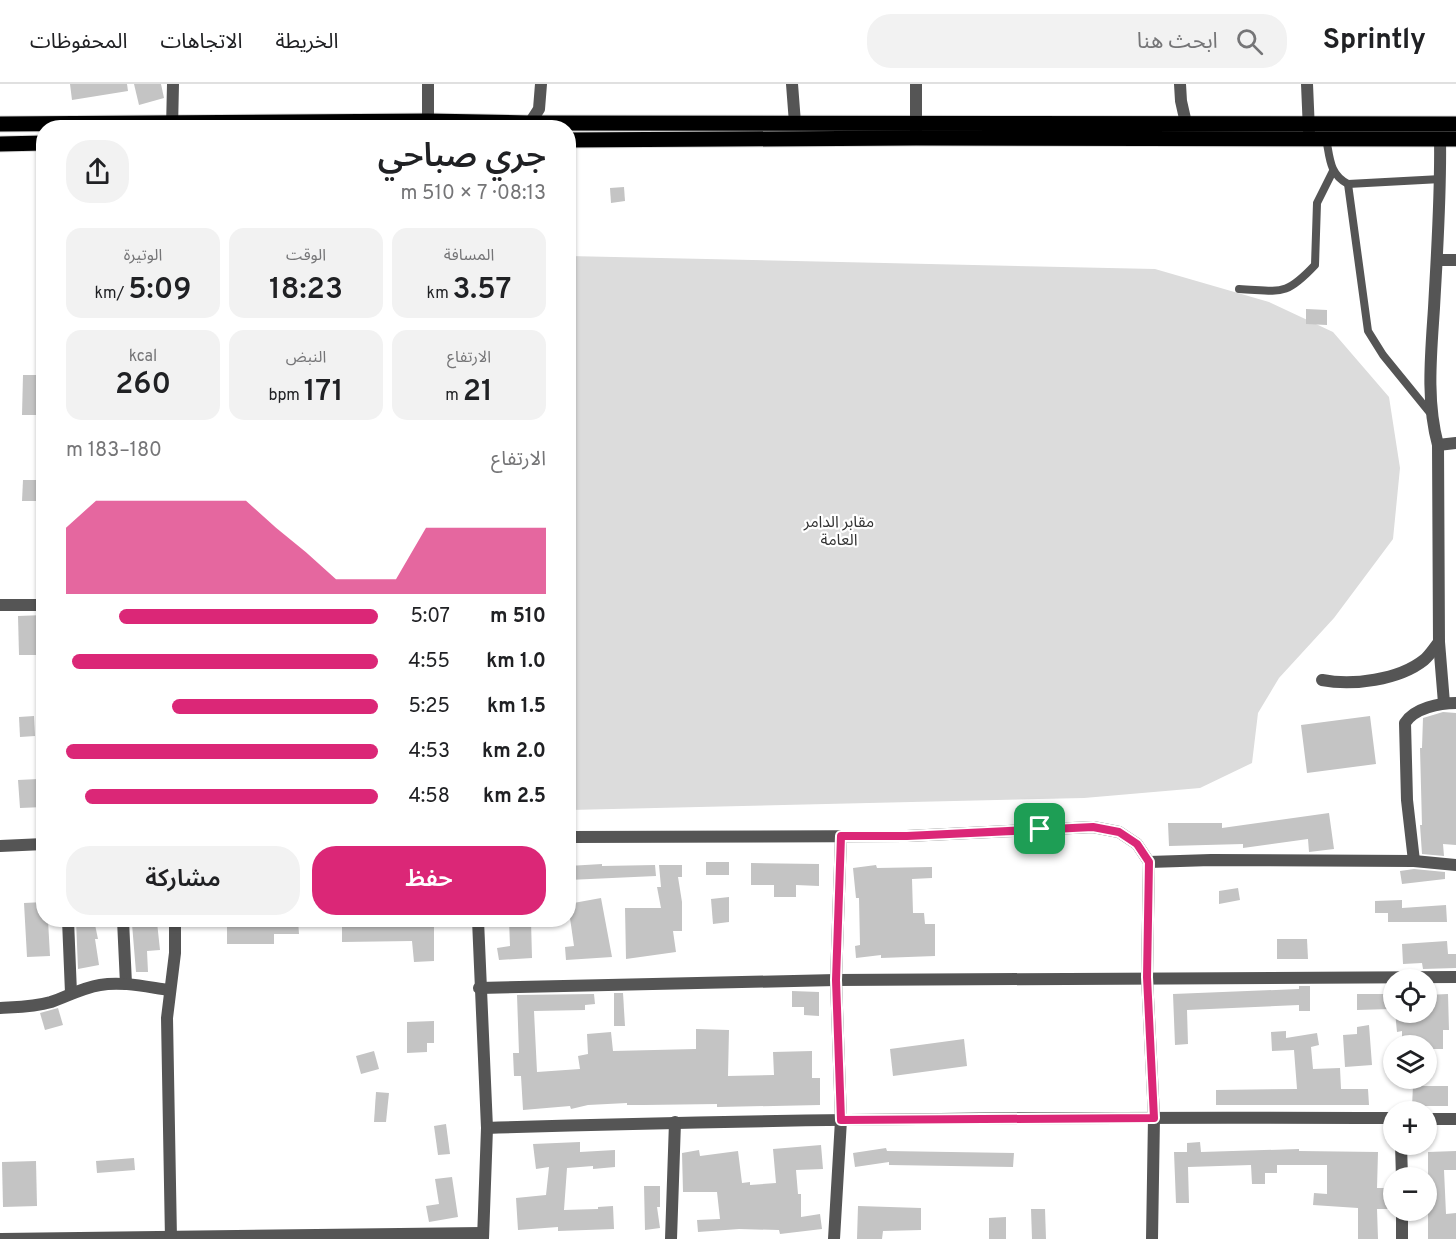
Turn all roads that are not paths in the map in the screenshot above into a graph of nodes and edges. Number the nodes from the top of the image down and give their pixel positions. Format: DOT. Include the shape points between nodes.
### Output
graph roads {
  1 [pos="172,84"];
  2 [pos="428,84"];
  3 [pos="541,84"];
  4 [pos="792,84"];
  5 [pos="916,84"];
  6 [pos="1180,84"];
  7 [pos="1307,84"];
  8 [pos="172,120"];
  9 [pos="428,120"];
  10 [pos="532,120"];
  11 [pos="795,123"];
  12 [pos="1186,123"];
  13 [pos="0,124"];
  14 [pos="36,124"];
  15 [pos="1456,124"];
  16 [pos="576,125"];
  17 [pos="916,131"];
  18 [pos="1309,131"];
  19 [pos="1326,138"];
  20 [pos="1440,139"];
  21 [pos="1456,139"];
  22 [pos="576,140"];
  23 [pos="36,143"];
  24 [pos="0,144"];
  25 [pos="1333,171"];
  26 [pos="1441,179"];
  27 [pos="1348,184"];
  28 [pos="1437,260"];
  29 [pos="1456,260"];
  30 [pos="1239,289"];
  31 [pos="1431,414"];
  32 [pos="1456,443"];
  33 [pos="1438,445"];
  34 [pos="36,604"];
  35 [pos="0,605"];
  36 [pos="1439,642"];
  37 [pos="1322,680"];
  38 [pos="1450,703"];
  39 [pos="841,836"];
  40 [pos="576,837"];
  41 [pos="36,844"];
  42 [pos="0,846"];
  43 [pos="1414,861"];
  44 [pos="1149,862"];
  45 [pos="1456,865"];
  46 [pos="68,927"];
  47 [pos="123,927"];
  48 [pos="175,927"];
  49 [pos="478,927"];
  50 [pos="1147,977"];
  51 [pos="1456,977"];
  52 [pos="836,980"];
  53 [pos="126,984"];
  54 [pos="479,988"];
  55 [pos="169,990"];
  56 [pos="71,993"];
  57 [pos="0,1008"];
  58 [pos="1154,1118"];
  59 [pos="1383,1119"];
  60 [pos="1437,1119"];
  61 [pos="1456,1119"];
  62 [pos="841,1120"];
  63 [pos="675,1122"];
  64 [pos="487,1128"];
  65 [pos="1402,1221"];
  66 [pos="483,1236"];
  67 [pos="171,1238"];
  68 [pos="1,1239"];
  69 [pos="671,1239"];
  70 [pos="834,1239"];
  71 [pos="1152,1239"];
  72 [pos="1402,1239"];
  1 -- 8 [label="street"];
  2 -- 9 [label="street"];
  3 -- 10 [label="street" via="539,110"];
  4 -- 11 [label="street"];
  5 -- 17 [label="street"];
  6 -- 12 [label="street"];
  7 -- 18 [label="street"];
  11 -- 16 [label="main road"];
  11 -- 17 [label="main road"];
  12 -- 17 [label="main road"];
  12 -- 18 [label="main road"];
  13 -- 14 [label="main road"];
  15 -- 18 [label="main road"];
  17 -- 18 [label="main road"];
  17 -- 22 [label="main road"];
  18 -- 19 [label="main road"];
  19 -- 20 [label="main road"];
  19 -- 25 [label="lane"];
  20 -- 21 [label="main road"];
  20 -- 26 [label="street"];
  23 -- 24 [label="main road"];
  25 -- 27 [label="lane"];
  25 -- 30 [label="lane" via="1317,203 1315,265 1284,291"];
  26 -- 27 [label="lane"];
  26 -- 28 [label="street"];
  27 -- 31 [label="lane" via="1368,331 1383,356"];
  28 -- 29 [label="street"];
  28 -- 31 [label="street"];
  31 -- 33 [label="street"];
  32 -- 33 [label="street"];
  33 -- 36 [label="street"];
  34 -- 35 [label="street"];
  36 -- 37 [label="street" via="1424,660 1397,674 1354,684"];
  36 -- 38 [label="street"];
  38 -- 43 [label="street" via="1412,715 1405,723 1407,801"];
  39 -- 40 [label="street"];
  39 -- 44 [label="street" via="1093,827 1119,832 1137,844"];
  39 -- 52 [label="street"];
  41 -- 42 [label="street"];
  43 -- 44 [label="street"];
  43 -- 45 [label="street"];
  44 -- 50 [label="street"];
  46 -- 56 [label="street"];
  47 -- 53 [label="street"];
  48 -- 55 [label="street"];
  49 -- 54 [label="street"];
  50 -- 51 [label="street"];
  50 -- 52 [label="street"];
  50 -- 58 [label="street"];
  52 -- 54 [label="street"];
  52 -- 62 [label="street"];
  53 -- 55 [label="street"];
  53 -- 56 [label="street" via="103,984"];
  54 -- 64 [label="street"];
  55 -- 67 [label="street"];
  56 -- 57 [label="street" via="51,1002"];
  58 -- 59 [label="street"];
  58 -- 62 [label="street"];
  58 -- 71 [label="street"];
  60 -- 61 [label="street"];
  62 -- 63 [label="street"];
  62 -- 70 [label="street"];
  63 -- 64 [label="street"];
  63 -- 69 [label="street"];
  64 -- 66 [label="street"];
  65 -- 72 [label="street"];
  66 -- 67 [label="street"];
  67 -- 68 [label="street"];
}
